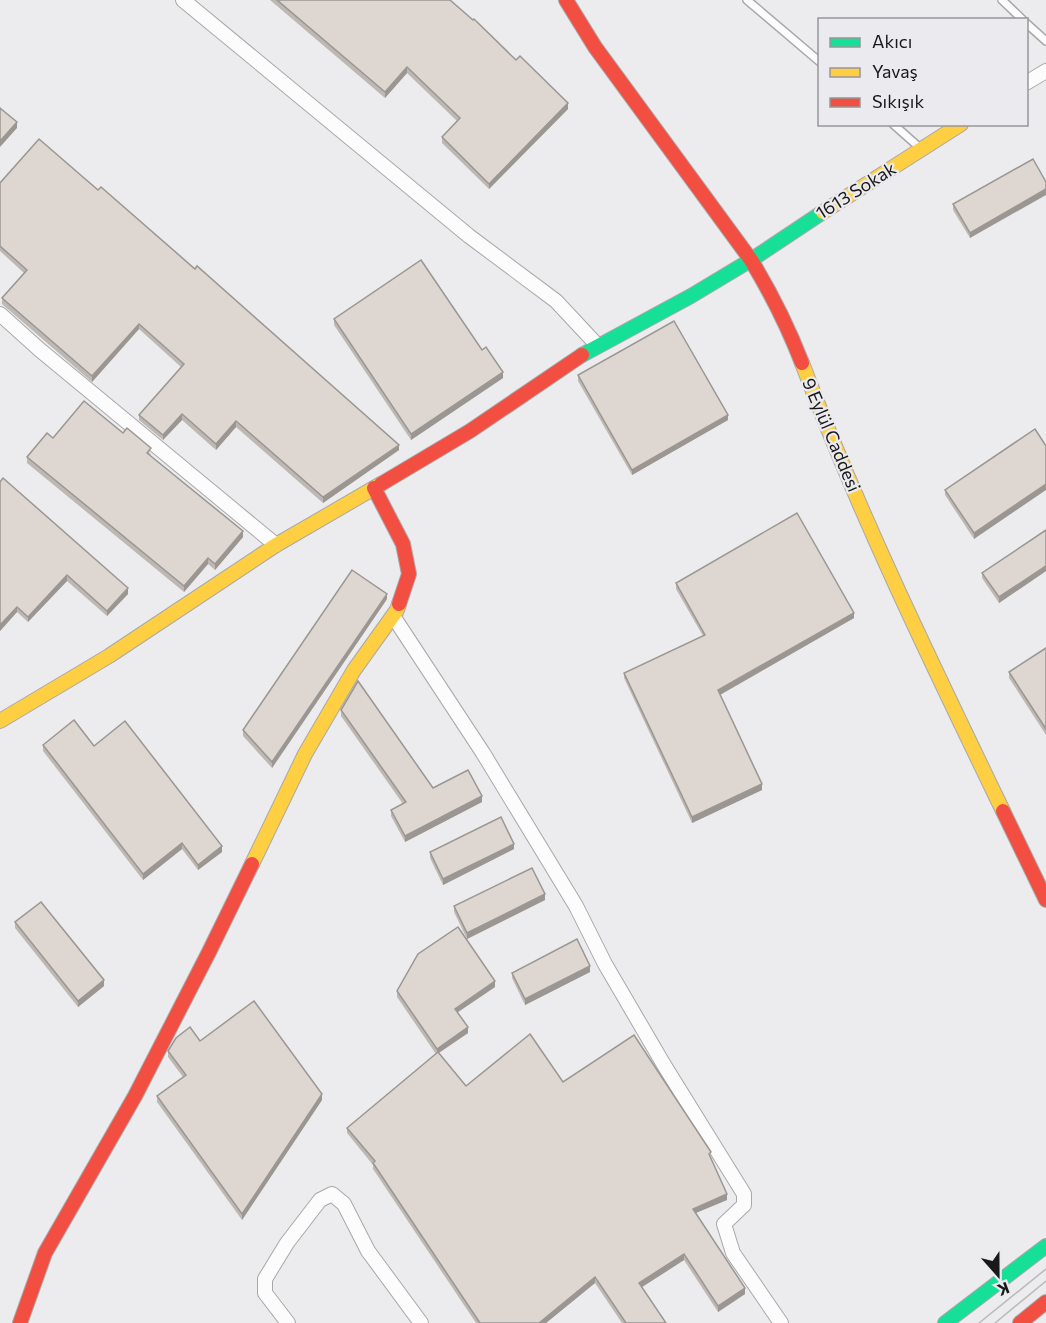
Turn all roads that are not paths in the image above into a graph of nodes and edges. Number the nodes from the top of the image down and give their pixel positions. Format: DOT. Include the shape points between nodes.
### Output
graph roads {
  1 [pos="183,0"];
  2 [pos="566,0"];
  3 [pos="747,0"];
  4 [pos="1002,0"];
  5 [pos="1021,18"];
  6 [pos="1028,25"];
  7 [pos="1046,41"];
  8 [pos="818,61"];
  9 [pos="1046,71"];
  10 [pos="1028,82"];
  11 [pos="895,126"];
  12 [pos="958,126"];
  13 [pos="922,149"];
  14 [pos="751,260"];
  15 [pos="0,314"];
  16 [pos="598,346"];
  17 [pos="374,488"];
  18 [pos="276,545"];
  19 [pos="393,616"];
  20 [pos="0,721"];
  21 [pos="1046,900"];
  22 [pos="1046,1246"];
  23 [pos="1046,1302"];
  24 [pos="20,1323"];
  25 [pos="288,1323"];
  26 [pos="421,1323"];
  27 [pos="781,1323"];
  28 [pos="945,1323"];
  29 [pos="1020,1323"];
  1 -- 16 [label="street" via="469,236 556,301"];
  2 -- 14 [label="street, 9 Eylül Caddesi" via="595,47"];
  3 -- 8 [label="lane"];
  4 -- 5 [label="lane"];
  6 -- 7 [label="lane"];
  9 -- 10 [label="street"];
  11 -- 13 [label="lane"];
  12 -- 13 [label="street, 1613 Sokak"];
  13 -- 14 [label="street, 1613 Sokak"];
  14 -- 16 [label="street, 1613 Sokak"];
  14 -- 21 [label="street, 9 Eylül Caddesi" via="793,340 860,505"];
  15 -- 18 [label="street"];
  16 -- 17 [label="street, 1613 Sokak" via="470,431"];
  17 -- 18 [label="street, 1613 Sokak"];
  17 -- 19 [label="street" via="403,544 409,574"];
  18 -- 20 [label="street, 1613 Sokak" via="110,656"];
  19 -- 24 [label="street" via="354,669 305,754 140,1086 45,1253"];
  19 -- 27 [label="street" via="483,753 664,1065 744,1194 744,1205 724,1224 733,1253"];
  22 -- 28 [label="street"];
  23 -- 29 [label="street"];
  25 -- 26 [label="street" via="265,1293 265,1279 320,1200 332,1194 344,1204 368,1251"];
}
